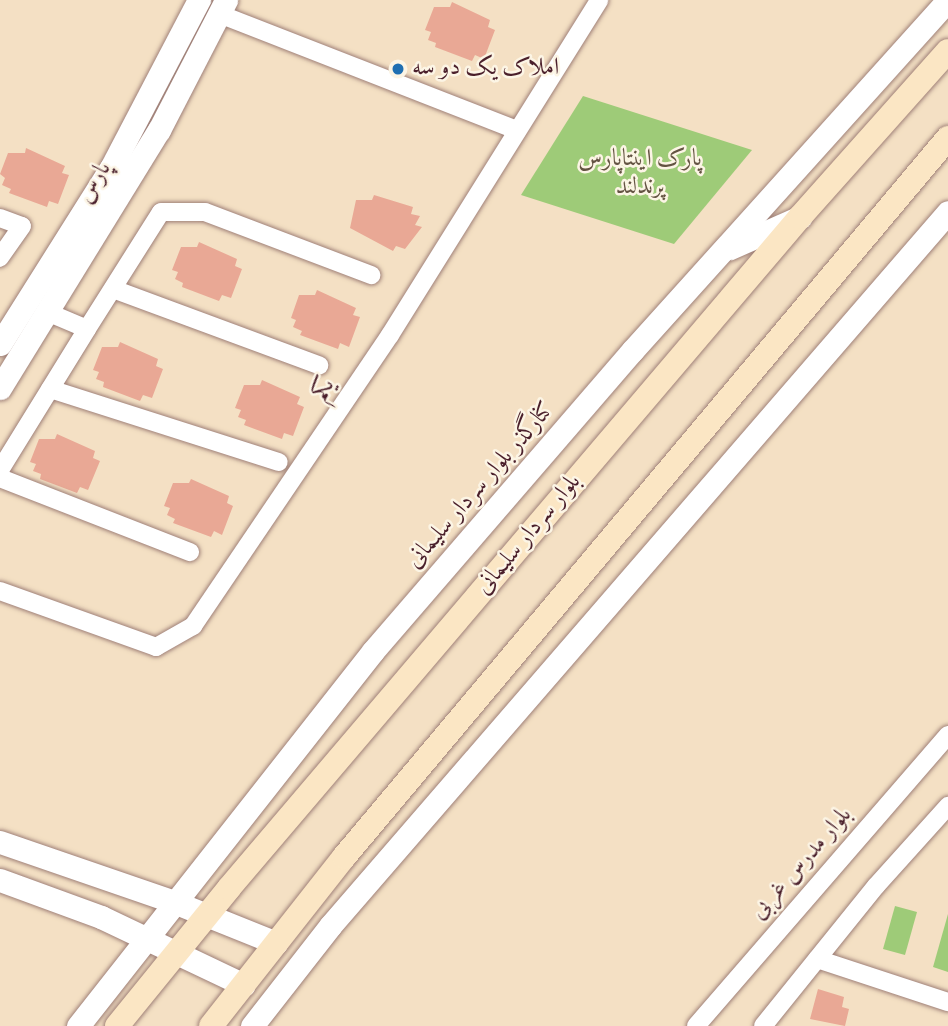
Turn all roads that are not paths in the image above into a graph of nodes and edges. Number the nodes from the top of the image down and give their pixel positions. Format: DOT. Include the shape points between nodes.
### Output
graph roads {
  1 [pos="598,0"];
  2 [pos="948,0"];
  3 [pos="198,2"];
  4 [pos="222,7"];
  5 [pos="948,51"];
  6 [pos="517,130"];
  7 [pos="948,138"];
  8 [pos="948,212"];
  9 [pos="800,217"];
  10 [pos="0,218"];
  11 [pos="721,252"];
  12 [pos="0,258"];
  13 [pos="371,275"];
  14 [pos="113,289"];
  15 [pos="47,312"];
  16 [pos="87,329"];
  17 [pos="0,344"];
  18 [pos="319,365"];
  19 [pos="0,388"];
  20 [pos="50,389"];
  21 [pos="279,462"];
  22 [pos="0,470"];
  23 [pos="0,478"];
  24 [pos="190,552"];
  25 [pos="0,591"];
  26 [pos="948,735"];
  27 [pos="948,806"];
  28 [pos="0,842"];
  29 [pos="0,880"];
  30 [pos="118,881"];
  31 [pos="174,902"];
  32 [pos="205,916"];
  33 [pos="102,917"];
  34 [pos="145,939"];
  35 [pos="276,943"];
  36 [pos="176,954"];
  37 [pos="817,959"];
  38 [pos="244,985"];
  39 [pos="948,1002"];
  40 [pos="78,1026"];
  41 [pos="117,1026"];
  42 [pos="211,1026"];
  43 [pos="252,1026"];
  44 [pos="696,1026"];
  45 [pos="763,1026"];
  1 -- 6 [label="street, یکم"];
  2 -- 11 [label="street, کنارگذر بلوار سردار سلیمانی"];
  3 -- 4 [label="street"];
  3 -- 17 [label="street, پارس" via="111,168"];
  4 -- 6 [label="street"];
  4 -- 15 [label="street, پارس" via="159,130"];
  5 -- 9 [label="main road, بلوار سردار سلیمانی"];
  6 -- 25 [label="street, یکم" via="390,335 193,626 156,648"];
  7 -- 35 [label="main road"];
  8 -- 43 [label="street" via="330,926"];
  9 -- 11 [label="street"];
  9 -- 32 [label="main road, بلوار سردار سلیمانی"];
  10 -- 12 [label="street" via="22,226"];
  11 -- 31 [label="street, کنارگذر بلوار سردار سلیمانی" via="373,651"];
  13 -- 14 [label="street" via="205,212 160,212"];
  14 -- 16 [label="street"];
  14 -- 18 [label="street"];
  15 -- 16 [label="street"];
  15 -- 19 [label="street, پارس"];
  16 -- 20 [label="street"];
  20 -- 21 [label="street"];
  20 -- 22 [label="street"];
  23 -- 24 [label="street"];
  26 -- 44 [label="street, بلوار مدرس غربی"];
  27 -- 37 [label="street"];
  28 -- 30 [label="street"];
  29 -- 33 [label="street"];
  30 -- 31 [label="street"];
  30 -- 33 [label="street" via="120,896 113,910"];
  31 -- 32 [label="street"];
  31 -- 34 [label="street, کنارگذر بلوار سردار سلیمانی"];
  32 -- 35 [label="street"];
  32 -- 36 [label="main road, بلوار سردار سلیمانی"];
  33 -- 34 [label="street"];
  34 -- 36 [label="street"];
  34 -- 40 [label="street, کنارگذر بلوار سردار سلیمانی"];
  35 -- 38 [label="main road"];
  36 -- 38 [label="street"];
  36 -- 41 [label="main road, بلوار سردار سلیمانی"];
  37 -- 39 [label="street"];
  37 -- 45 [label="street"];
  38 -- 42 [label="main road"];
}
